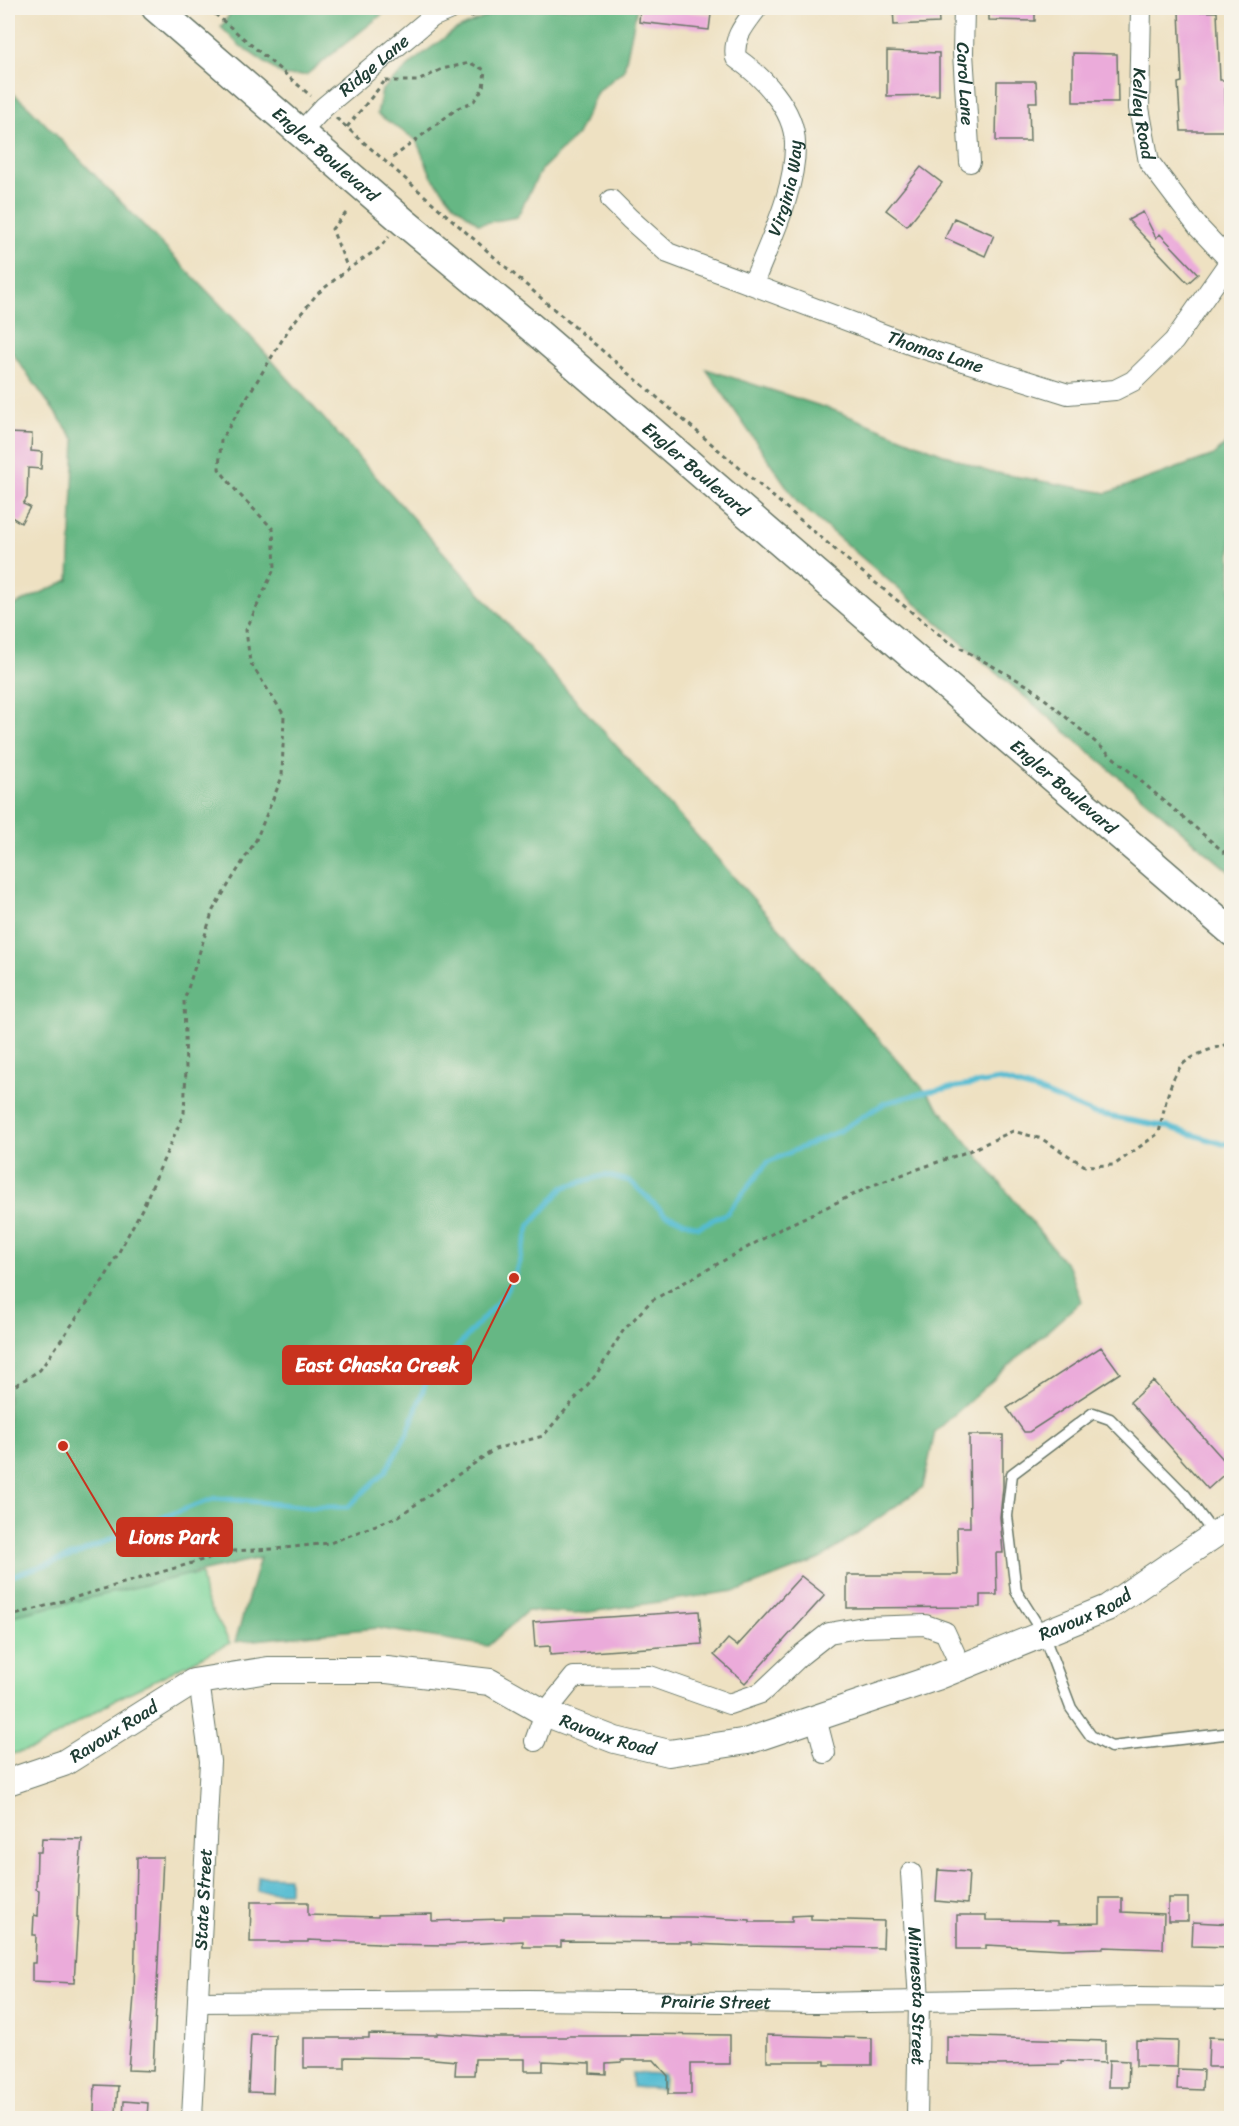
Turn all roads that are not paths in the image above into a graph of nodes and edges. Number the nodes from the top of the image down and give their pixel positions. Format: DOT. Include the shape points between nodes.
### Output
graph roads {
  1 [pos="156,8"];
  2 [pos="757,8"];
  3 [pos="964,8"];
  4 [pos="1141,8"];
  5 [pos="461,12"];
  6 [pos="301,132"];
  7 [pos="970,162"];
  8 [pos="611,200"];
  9 [pos="1231,262"];
  10 [pos="753,284"];
  11 [pos="1232,932"];
  12 [pos="1223,1529"];
  13 [pos="1043,1634"];
  14 [pos="961,1667"];
  15 [pos="199,1681"];
  16 [pos="546,1713"];
  17 [pos="816,1718"];
  18 [pos="1232,1733"];
  19 [pos="535,1741"];
  20 [pos="825,1753"];
  21 [pos="8,1782"];
  22 [pos="911,1873"];
  23 [pos="1232,1998"];
  24 [pos="919,2001"];
  25 [pos="198,2002"];
  26 [pos="192,2118"];
  27 [pos="205,2118"];
  28 [pos="917,2118"];
  1 -- 6 [label="main road, Engler Boulevard"];
  2 -- 10 [label="street, Virginia Way" via="741,30 734,48 736,58 757,72 775,94 795,140 784,202"];
  3 -- 7 [label="street, Carol Lane"];
  4 -- 9 [label="street, Kelley Road" via="1139,108 1149,162 1199,228"];
  5 -- 6 [label="street, Ridge Lane" via="432,17 324,107"];
  6 -- 11 [label="main road, Engler Boulevard"];
  8 -- 10 [label="street, Thomas Lane" via="668,253"];
  9 -- 10 [label="street, Thomas Lane" via="1174,341 1133,381 1115,390 1068,394 912,345"];
  12 -- 13 [label="street, Ravoux Road" via="1107,1608"];
  12 -- 13 [label="lane" via="1110,1419 1093,1413 1012,1474 1007,1516 1016,1591"];
  13 -- 14 [label="street, Ravoux Road"];
  13 -- 18 [label="lane" via="1071,1708 1091,1736 1112,1747"];
  14 -- 16 [label="street" via="945,1632 925,1625 864,1628 829,1633 761,1693 729,1704 650,1676 574,1677"];
  14 -- 17 [label="street, Ravoux Road"];
  15 -- 16 [label="street, Ravoux Road" via="268,1670 387,1670 490,1682"];
  15 -- 21 [label="street, Ravoux Road" via="64,1763"];
  15 -- 25 [label="street, State Street" via="210,1761"];
  16 -- 17 [label="street, Ravoux Road" via="615,1740 669,1753 748,1741"];
  16 -- 19 [label="street"];
  17 -- 20 [label="street"];
  22 -- 24 [label="street, Minnesota Street"];
  23 -- 24 [label="street, Prairie Street"];
  24 -- 25 [label="street, Prairie Street"];
  24 -- 28 [label="street, Minnesota Street"];
  25 -- 26 [label="street, State Street"];
  26 -- 27 [label="lane"];
}
